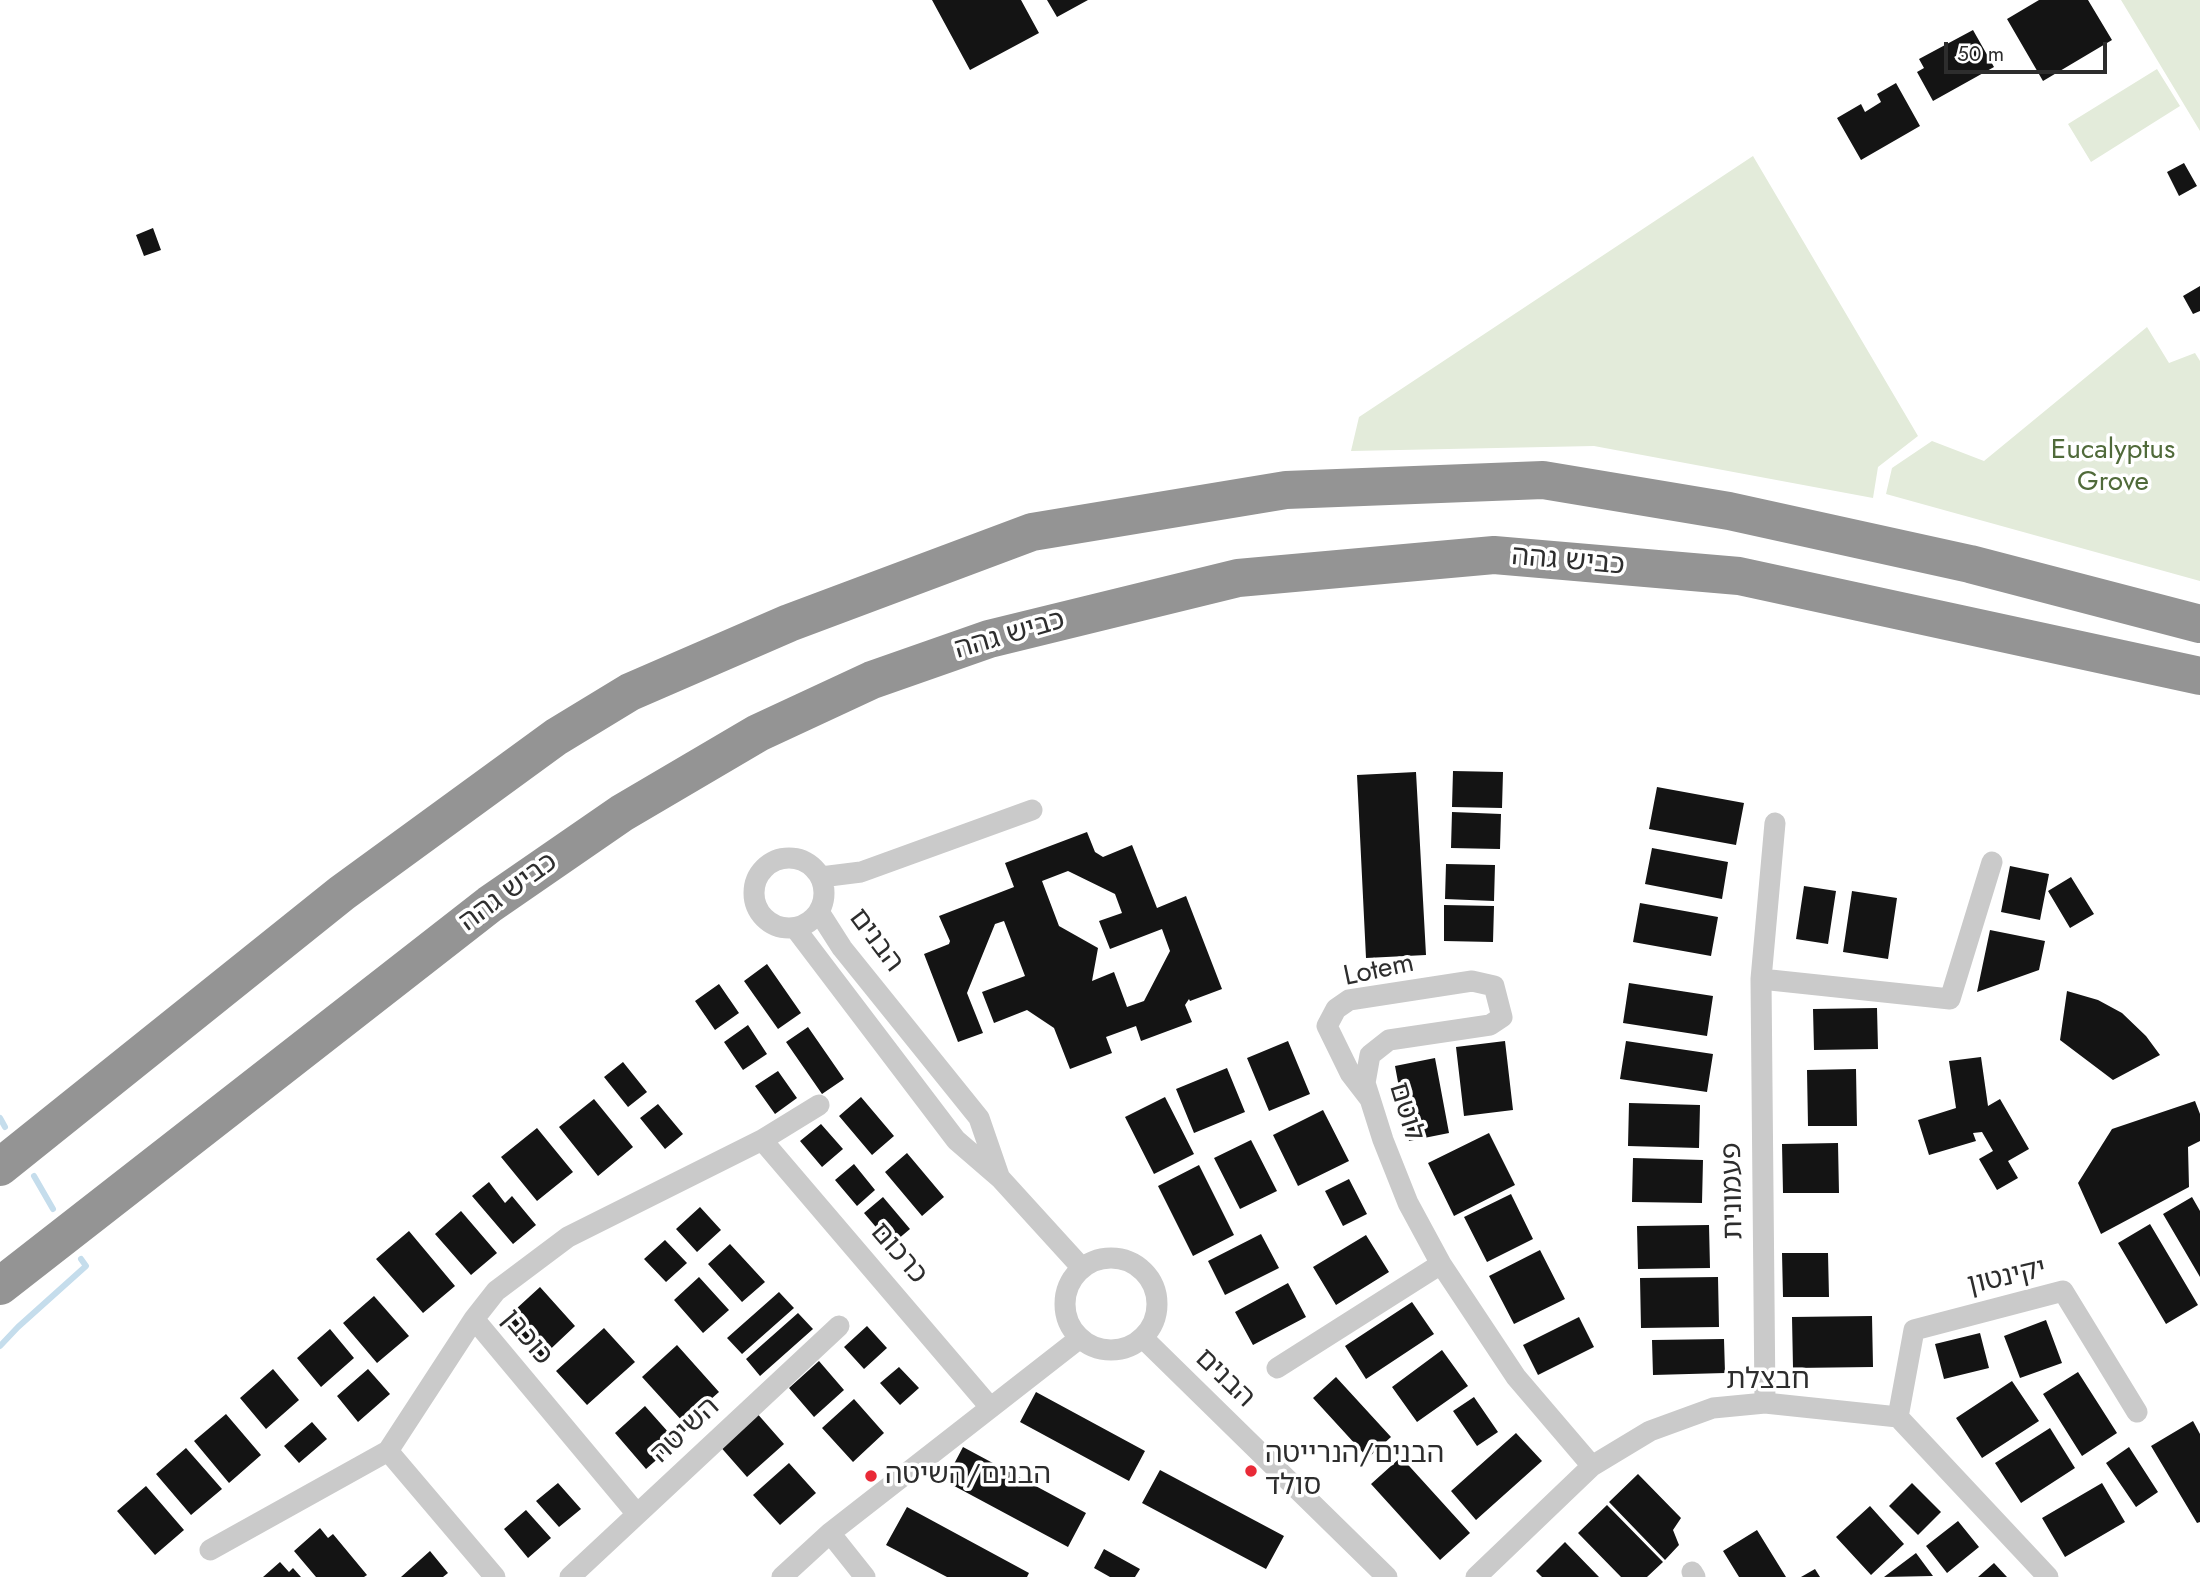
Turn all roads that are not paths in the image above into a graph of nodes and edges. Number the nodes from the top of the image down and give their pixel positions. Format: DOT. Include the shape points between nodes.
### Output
graph roads {
  1 [pos="2200,624"];
  2 [pos="2200,676"];
  3 [pos="1032,810"];
  4 [pos="1775,823"];
  5 [pos="1992,862"];
  6 [pos="821,877"];
  7 [pos="819,912"];
  8 [pos="795,928"];
  9 [pos="1761,978"];
  10 [pos="1494,986"];
  11 [pos="1370,1099"];
  12 [pos="819,1105"];
  13 [pos="762,1140"];
  14 [pos="0,1167"];
  15 [pos="1000,1178"];
  16 [pos="1441,1264"];
  17 [pos="1082,1268"];
  18 [pos="0,1286"];
  19 [pos="474,1319"];
  20 [pos="839,1326"];
  21 [pos="1080,1338"];
  22 [pos="1143,1338"];
  23 [pos="1277,1368"];
  24 [pos="1765,1403"];
  25 [pos="990,1407"];
  26 [pos="2137,1412"];
  27 [pos="1898,1417"];
  28 [pos="388,1451"];
  29 [pos="1592,1466"];
  30 [pos="637,1514"];
  31 [pos="830,1533"];
  32 [pos="210,1550"];
  33 [pos="495,1577"];
  34 [pos="570,1577"];
  35 [pos="782,1577"];
  36 [pos="865,1577"];
  37 [pos="1387,1577"];
  38 [pos="1476,1577"];
  39 [pos="2048,1577"];
  1 -- 14 [label="highway" via="1836,534 1543,480 1286,490 1032,532 789,623 643,686 556,737 342,893"];
  2 -- 18 [label="highway, כביש גהה" via="1739,576 1494,555 1237,578 989,639 872,680 758,733 622,813 490,904"];
  3 -- 6 [label="street" via="861,872"];
  4 -- 9 [label="street, פעמונית"];
  5 -- 9 [label="street" via="1950,999"];
  6 -- 7 [label="street" via="824,901"];
  6 -- 8 [label="street" via="814,867 792,858 770,863 755,882 756,906 763,916 772,924"];
  7 -- 8 [label="street"];
  7 -- 15 [label="street, הבנים" via="842,948 979,1118"];
  8 -- 15 [label="street, הבנים" via="956,1140"];
  9 -- 24 [label="street, פעמונית"];
  10 -- 11 [label="street, לוטם" via="1502,1017 1490,1025 1389,1040 1370,1055 1365,1083"];
  10 -- 11 [label="street, Lotem" via="1472,981 1349,1000 1336,1009 1327,1026 1350,1073"];
  11 -- 16 [label="street, לוטם" via="1408,1203"];
  12 -- 13 [label="street"];
  13 -- 19 [label="street" via="568,1237 496,1292"];
  13 -- 25 [label="street, כרכום"];
  15 -- 17 [label="street, הבנים"];
  16 -- 23 [label="street"];
  16 -- 29 [label="street, לוטם" via="1516,1377"];
  17 -- 21 [label="street" via="1068,1287 1065,1310"];
  17 -- 22 [label="street" via="1111,1257 1141,1268 1157,1295 1157,1311"];
  19 -- 28 [label="street, כוכבן"];
  19 -- 30 [label="street, כוכבן"];
  20 -- 30 [label="street, השיטה"];
  21 -- 22 [label="street" via="1104,1350 1118,1350"];
  21 -- 25 [label="street"];
  22 -- 37 [label="street, הבנים"];
  24 -- 27 [label="street, חבצלת"];
  24 -- 29 [label="street, חבצלת" via="1702,1412 1650,1431"];
  25 -- 31 [label="street"];
  26 -- 27 [label="street, יקינטון" via="2063,1291 1914,1330"];
  27 -- 39 [label="street"];
  28 -- 32 [label="street, כוכבן"];
  28 -- 33 [label="street"];
  29 -- 38 [label="street, חבצלת"];
  30 -- 34 [label="street, השיטה"];
  31 -- 35 [label="street"];
  31 -- 36 [label="street"];
}
